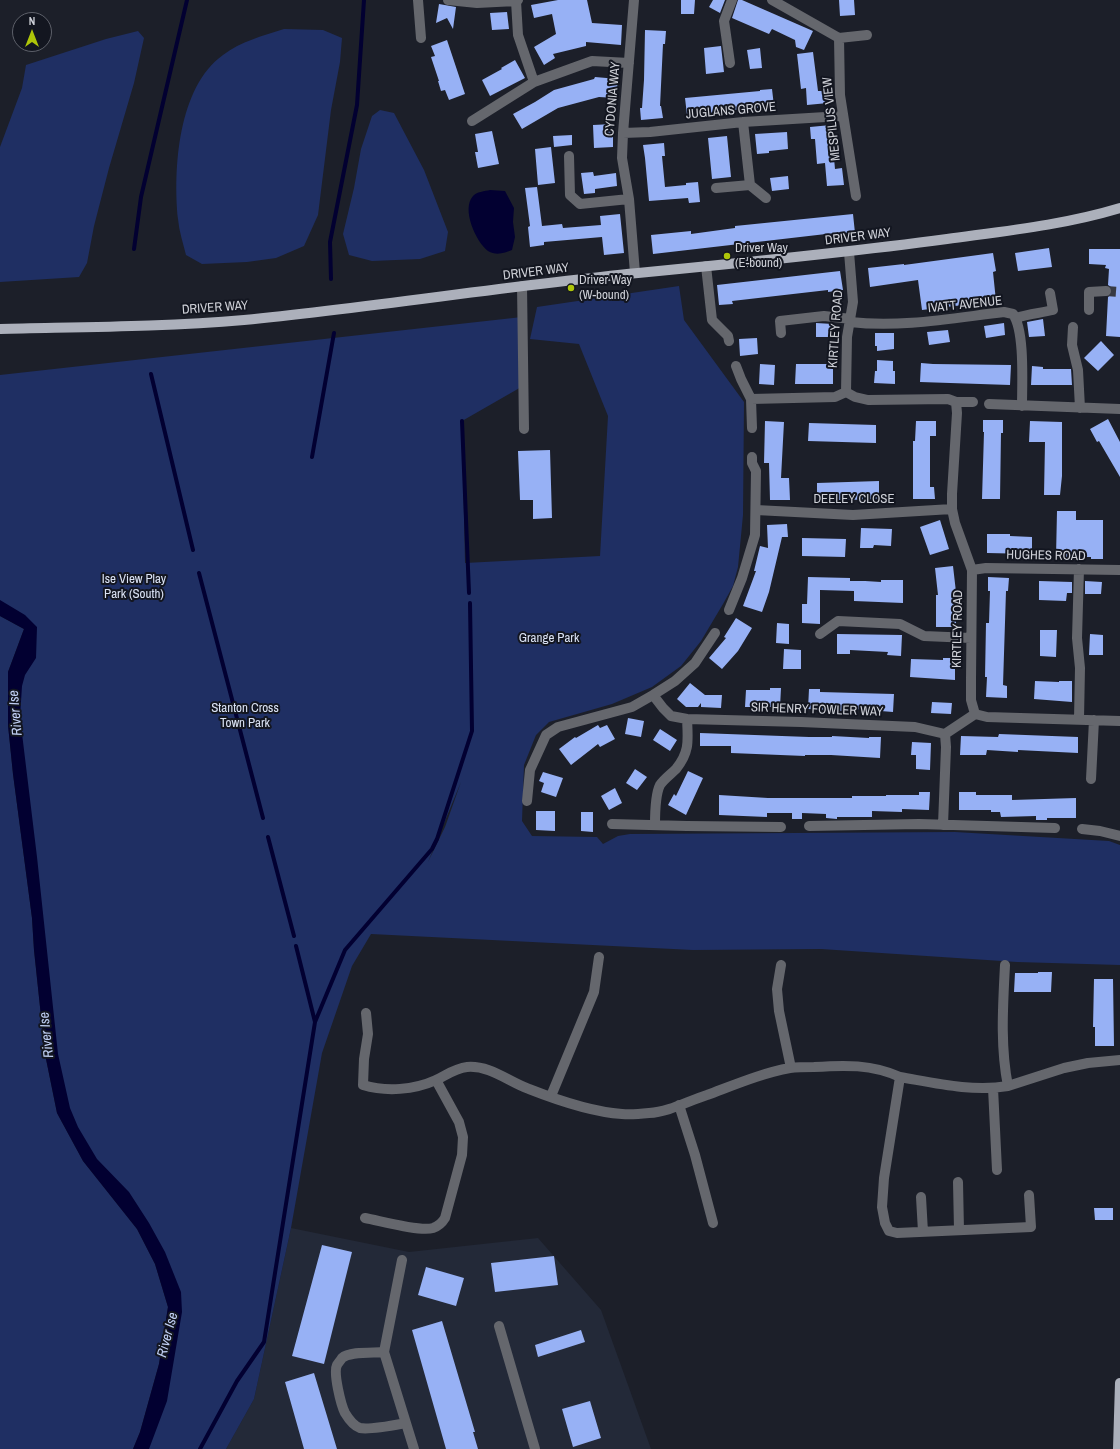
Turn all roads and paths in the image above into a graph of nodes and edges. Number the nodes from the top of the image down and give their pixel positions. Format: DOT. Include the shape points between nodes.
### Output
graph roads {
  1 [pos="418,0"];
  2 [pos="448,0"];
  3 [pos="634,0"];
  4 [pos="732,0"];
  5 [pos="772,0"];
  6 [pos="517,1"];
  7 [pos="867,35"];
  8 [pos="421,38"];
  9 [pos="839,38"];
  10 [pos="629,63"];
  11 [pos="730,63"];
  12 [pos="534,82"];
  13 [pos="842,116"];
  14 [pos="472,121"];
  15 [pos="743,122"];
  16 [pos="623,133"];
  17 [pos="569,156"];
  18 [pos="750,185"];
  19 [pos="716,188"];
  20 [pos="856,196"];
  21 [pos="766,198"];
  22 [pos="629,199"];
  23 [pos="1120,208"];
  24 [pos="849,252"];
  25 [pos="706,266"];
  26 [pos="635,273"];
  27 [pos="522,286"];
  28 [pos="1106,291"];
  29 [pos="1050,293"];
  30 [pos="1089,310"];
  31 [pos="1016,318"];
  32 [pos="850,321"];
  33 [pos="1073,327"];
  34 [pos="0,329"];
  35 [pos="781,333"];
  36 [pos="729,341"];
  37 [pos="736,366"];
  38 [pos="846,392"];
  39 [pos="751,399"];
  40 [pos="956,402"];
  41 [pos="973,402"];
  42 [pos="989,404"];
  43 [pos="1022,406"];
  44 [pos="1080,408"];
  45 [pos="1120,409"];
  46 [pos="752,428"];
  47 [pos="524,429"];
  48 [pos="752,457"];
  49 [pos="952,508"];
  50 [pos="756,510"];
  51 [pos="1079,569"];
  52 [pos="972,570"];
  53 [pos="1120,570"];
  54 [pos="729,610"];
  55 [pos="716,633"];
  56 [pos="820,634"];
  57 [pos="971,638"];
  58 [pos="653,695"];
  59 [pos="975,714"];
  60 [pos="687,719"];
  61 [pos="1079,720"];
  62 [pos="1094,720"];
  63 [pos="1120,721"];
  64 [pos="945,734"];
  65 [pos="1091,780"];
  66 [pos="526,801"];
  67 [pos="612,824"];
  68 [pos="655,825"];
  69 [pos="943,825"];
  70 [pos="809,826"];
  71 [pos="781,827"];
  72 [pos="1055,828"];
  73 [pos="1082,829"];
  74 [pos="1120,836"];
  75 [pos="599,957"];
  76 [pos="781,965"];
  77 [pos="1005,965"];
  78 [pos="366,1013"];
  79 [pos="1120,1060"];
  80 [pos="791,1068"];
  81 [pos="900,1077"];
  82 [pos="436,1080"];
  83 [pos="1008,1086"];
  84 [pos="993,1088"];
  85 [pos="551,1096"];
  86 [pos="679,1105"];
  87 [pos="997,1170"];
  88 [pos="958,1182"];
  89 [pos="1029,1195"];
  90 [pos="921,1197"];
  91 [pos="365,1218"];
  92 [pos="713,1223"];
  93 [pos="959,1230"];
  94 [pos="923,1232"];
  95 [pos="402,1260"];
  96 [pos="499,1326"];
  97 [pos="384,1352"];
  98 [pos="1120,1382"];
  99 [pos="406,1423"];
  100 [pos="414,1449"];
  101 [pos="535,1449"];
  102 [pos="1118,1449"];
  1 -- 8 [label="street"];
  2 -- 6 [label="street" via="477,3"];
  3 -- 10 [label="street, CYDONIA WAY"];
  4 -- 11 [label="street" via="724,21"];
  5 -- 9 [label="street"];
  6 -- 12 [label="street" via="518,35"];
  7 -- 9 [label="street"];
  9 -- 13 [label="street, MESPILUS VIEW"];
  10 -- 12 [label="street" via="592,61"];
  10 -- 16 [label="street, CYDONIA WAY"];
  12 -- 14 [label="street"];
  13 -- 15 [label="street, JUGLANS GROVE"];
  13 -- 20 [label="street, MESPILUS VIEW"];
  15 -- 16 [label="street, JUGLANS GROVE"];
  15 -- 18 [label="street"];
  16 -- 22 [label="street, CYDONIA WAY" via="622,158"];
  17 -- 22 [label="street" via="570,195 580,204"];
  18 -- 19 [label="street"];
  18 -- 21 [label="street"];
  22 -- 26 [label="street, CYDONIA WAY"];
  23 -- 24 [label="main road, DRIVER WAY" via="1027,228"];
  24 -- 25 [label="main road, DRIVER WAY"];
  24 -- 32 [label="street, KIRTLEY ROAD" via="853,302"];
  25 -- 26 [label="main road, DRIVER WAY"];
  25 -- 36 [label="street" via="712,320 728,336"];
  26 -- 27 [label="main road, DRIVER WAY"];
  27 -- 34 [label="main road, DRIVER WAY" via="242,320"];
  27 -- 47 [label="street"];
  28 -- 30 [label="street" via="1089,292"];
  29 -- 31 [label="street" via="1052,310"];
  31 -- 32 [label="street, IVATT AVENUE" via="1013,314 1004,312 908,324 872,325"];
  31 -- 43 [label="street, IVATT AVENUE" via="1019,326"];
  32 -- 35 [label="street, IVATT AVENUE" via="824,316 780,321"];
  32 -- 38 [label="street, KIRTLEY ROAD" via="847,337"];
  33 -- 44 [label="street" via="1072,345 1078,370"];
  37 -- 39 [label="street"];
  38 -- 39 [label="street" via="835,397"];
  38 -- 40 [label="street" via="868,400 948,399"];
  39 -- 46 [label="street"];
  40 -- 41 [label="street"];
  40 -- 49 [label="street, KIRTLEY ROAD"];
  42 -- 43 [label="street"];
  43 -- 44 [label="street"];
  44 -- 45 [label="street"];
  48 -- 50 [label="street" via="756,472"];
  49 -- 50 [label="street, DEELEY CLOSE" via="853,515"];
  49 -- 52 [label="street, KIRTLEY ROAD"];
  50 -- 54 [label="street" via="755,534"];
  51 -- 52 [label="street, HUGHES ROAD"];
  51 -- 53 [label="street, HUGHES ROAD"];
  51 -- 61 [label="street"];
  52 -- 57 [label="street, KIRTLEY ROAD"];
  55 -- 58 [label="street" via="696,663"];
  56 -- 57 [label="street" via="838,621 900,624 924,636"];
  57 -- 59 [label="street, KIRTLEY ROAD" via="971,700"];
  58 -- 60 [label="street, SIR HENRY FOWLER WAY" via="671,716"];
  58 -- 66 [label="street" via="632,707 558,726 546,735 530,770"];
  59 -- 61 [label="street" via="987,717"];
  59 -- 64 [label="street"];
  60 -- 64 [label="street, SIR HENRY FOWLER WAY" via="915,727"];
  60 -- 68 [label="street" via="687,752 660,784"];
  61 -- 62 [label="street"];
  62 -- 63 [label="street"];
  62 -- 65 [label="street"];
  64 -- 69 [label="street"];
  67 -- 68 [label="street"];
  68 -- 71 [label="street"];
  69 -- 70 [label="street"];
  69 -- 72 [label="street"];
  73 -- 74 [label="street"];
  75 -- 85 [label="street" via="594,992"];
  76 -- 80 [label="street" via="777,989 779,1011"];
  77 -- 83 [label="street" via="1003,1037"];
  78 -- 82 [label="street" via="368,1034 363,1085 376,1089 399,1089"];
  79 -- 83 [label="street" via="1088,1062"];
  80 -- 81 [label="street" via="846,1064 885,1070"];
  80 -- 86 [label="street" via="759,1076"];
  81 -- 84 [label="street" via="967,1087"];
  81 -- 94 [label="street" via="884,1178 884,1223 889,1231 897,1233"];
  82 -- 85 [label="street" via="466,1067 479,1068"];
  82 -- 91 [label="street" via="459,1122 463,1137 462,1155 445,1218 441,1224 432,1228"];
  83 -- 84 [label="street"];
  84 -- 87 [label="street"];
  85 -- 86 [label="street" via="577,1106 622,1114 652,1113"];
  86 -- 92 [label="street" via="696,1155"];
  88 -- 93 [label="street"];
  89 -- 93 [label="street" via="1031,1226"];
  90 -- 94 [label="street"];
  93 -- 94 [label="street"];
  95 -- 97 [label="street"];
  96 -- 101 [label="street"];
  97 -- 99 [label="street"];
  97 -- 99 [label="street" via="350,1354 343,1357 336,1366 342,1405 345,1414 360,1428"];
  98 -- 102 [label="main road"];
  99 -- 100 [label="street"];
}
